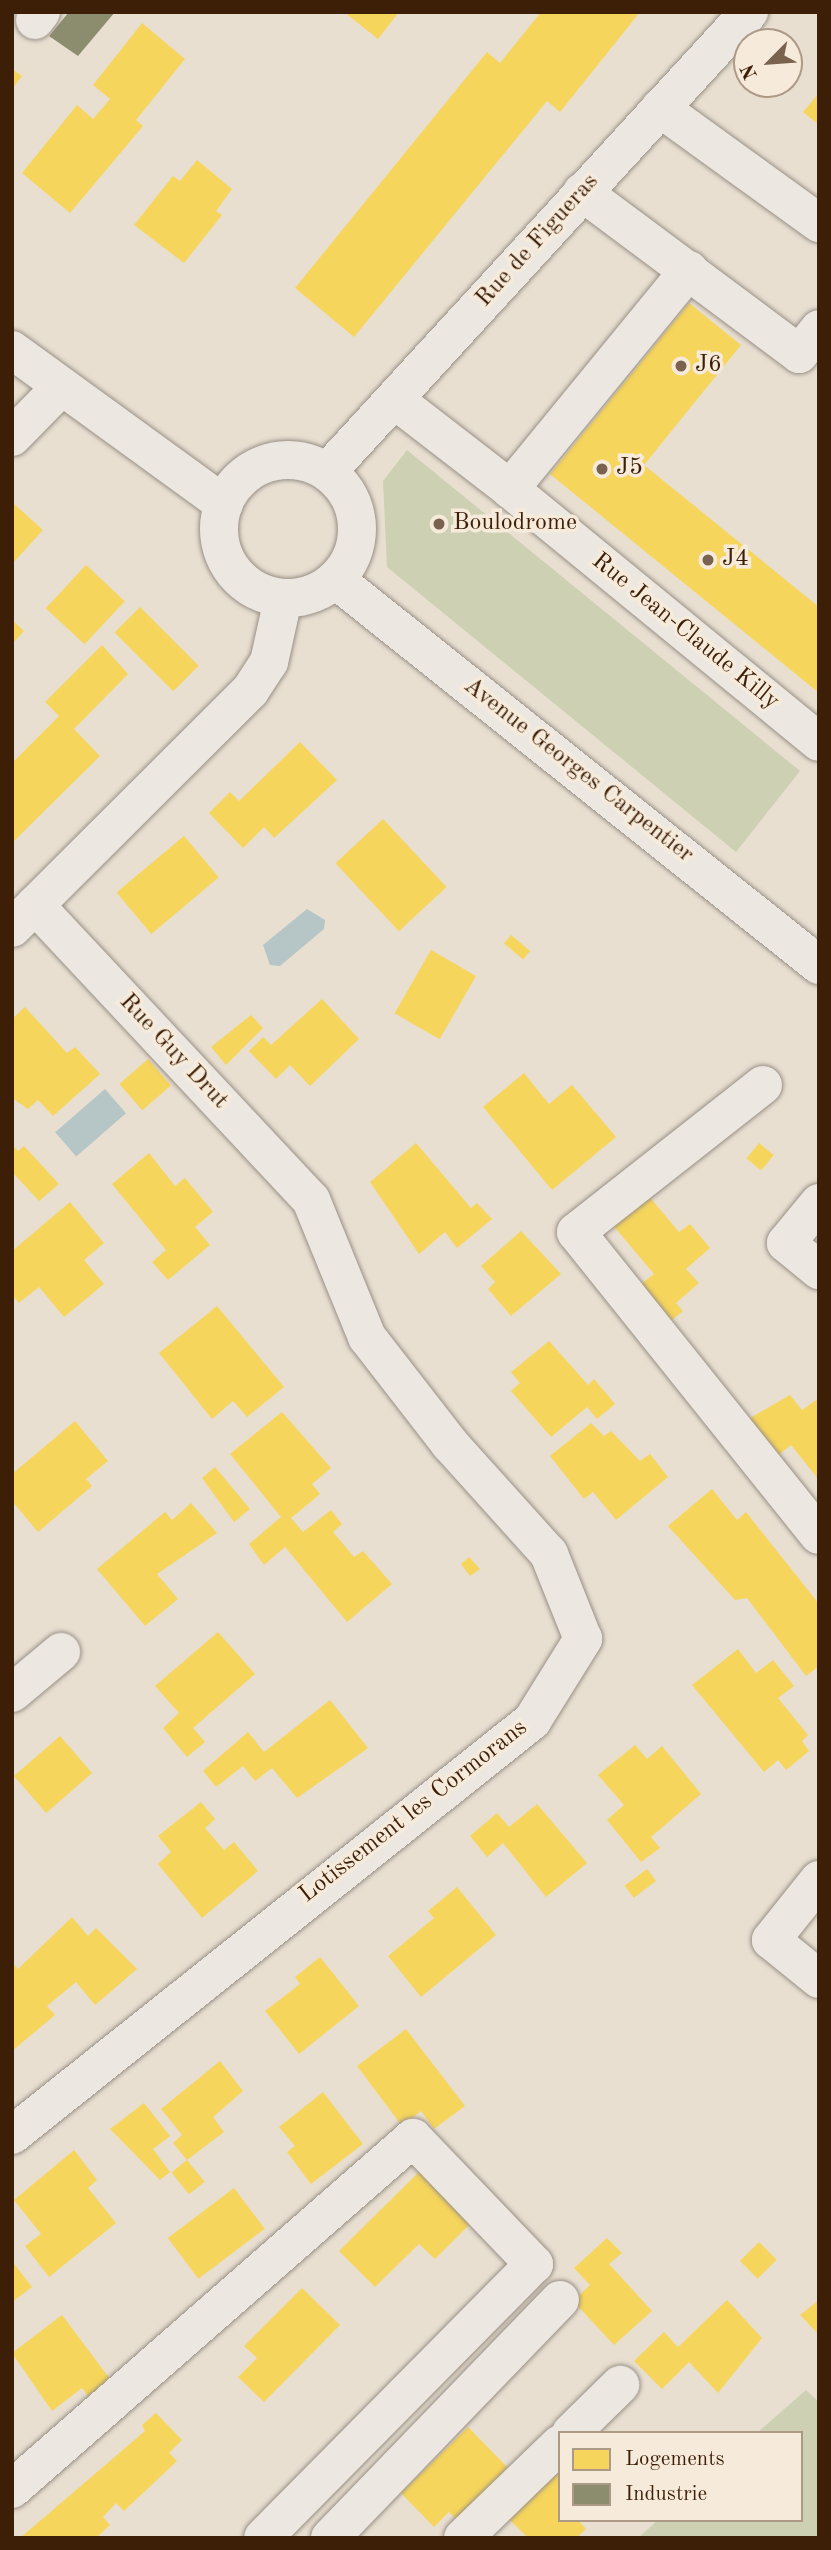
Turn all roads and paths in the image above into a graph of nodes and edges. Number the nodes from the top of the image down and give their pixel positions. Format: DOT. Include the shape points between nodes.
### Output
graph roads {
  1 [pos="749,12"];
  2 [pos="660,108"];
  3 [pos="582,192"];
  4 [pos="819,223"];
  5 [pos="689,270"];
  6 [pos="819,330"];
  7 [pos="12,350"];
  8 [pos="61,387"];
  9 [pos="395,400"];
  10 [pos="12,437"];
  11 [pos="328,471"];
  12 [pos="510,489"];
  13 [pos="224,504"];
  14 [pos="336,580"];
  15 [pos="283,599"];
  16 [pos="819,742"];
  17 [pos="24,916"];
  18 [pos="812,947"];
  19 [pos="763,1086"];
  20 [pos="311,1200"];
  21 [pos="819,1203"];
  22 [pos="819,1270"];
  23 [pos="819,1535"];
  24 [pos="61,1651"];
  25 [pos="12,1693"];
  26 [pos="819,1880"];
  27 [pos="819,1979"];
  28 [pos="12,2135"];
  29 [pos="561,2300"];
  30 [pos="621,2385"];
  31 [pos="573,2431"];
  32 [pos="558,2446"];
  33 [pos="12,2489"];
  34 [pos="263,2538"];
  35 [pos="330,2538"];
  36 [pos="463,2538"];
  1 -- 2 [label="street, Rue de Figueras"];
  2 -- 3 [label="street, Rue de Figueras"];
  2 -- 4 [label="street"];
  3 -- 5 [label="street"];
  3 -- 9 [label="street, Rue de Figueras"];
  5 -- 6 [label="street" via="799,354"];
  5 -- 12 [label="street"];
  7 -- 8 [label="street"];
  8 -- 10 [label="street"];
  8 -- 13 [label="street"];
  9 -- 11 [label="street, Rue de Figueras"];
  9 -- 12 [label="street, Rue Jean-Claude Killy"];
  11 -- 13 [label="street" via="285,460 261,465"];
  11 -- 14 [label="street" via="357,518 357,543"];
  12 -- 16 [label="street, Rue Jean-Claude Killy"];
  13 -- 15 [label="street" via="219,526 234,572 260,593"];
  14 -- 15 [label="street" via="309,596"];
  14 -- 18 [label="street, Avenue Georges Carpentier"];
  15 -- 17 [label="street, Rue Guy Drut" via="269,662 250,691"];
  17 -- 20 [label="street, Rue Guy Drut"];
  19 -- 23 [label="street" via="576,1232"];
  20 -- 28 [label="street, Lotissement les Cormorans" via="367,1337 450,1444 549,1554 583,1639 532,1721"];
  21 -- 22 [label="street" via="786,1243"];
  24 -- 25 [label="street"];
  26 -- 27 [label="street" via="771,1940"];
  29 -- 35 [label="street"];
  30 -- 31 [label="street"];
  32 -- 36 [label="street"];
  33 -- 34 [label="street" via="413,2138 534,2264"];
}
